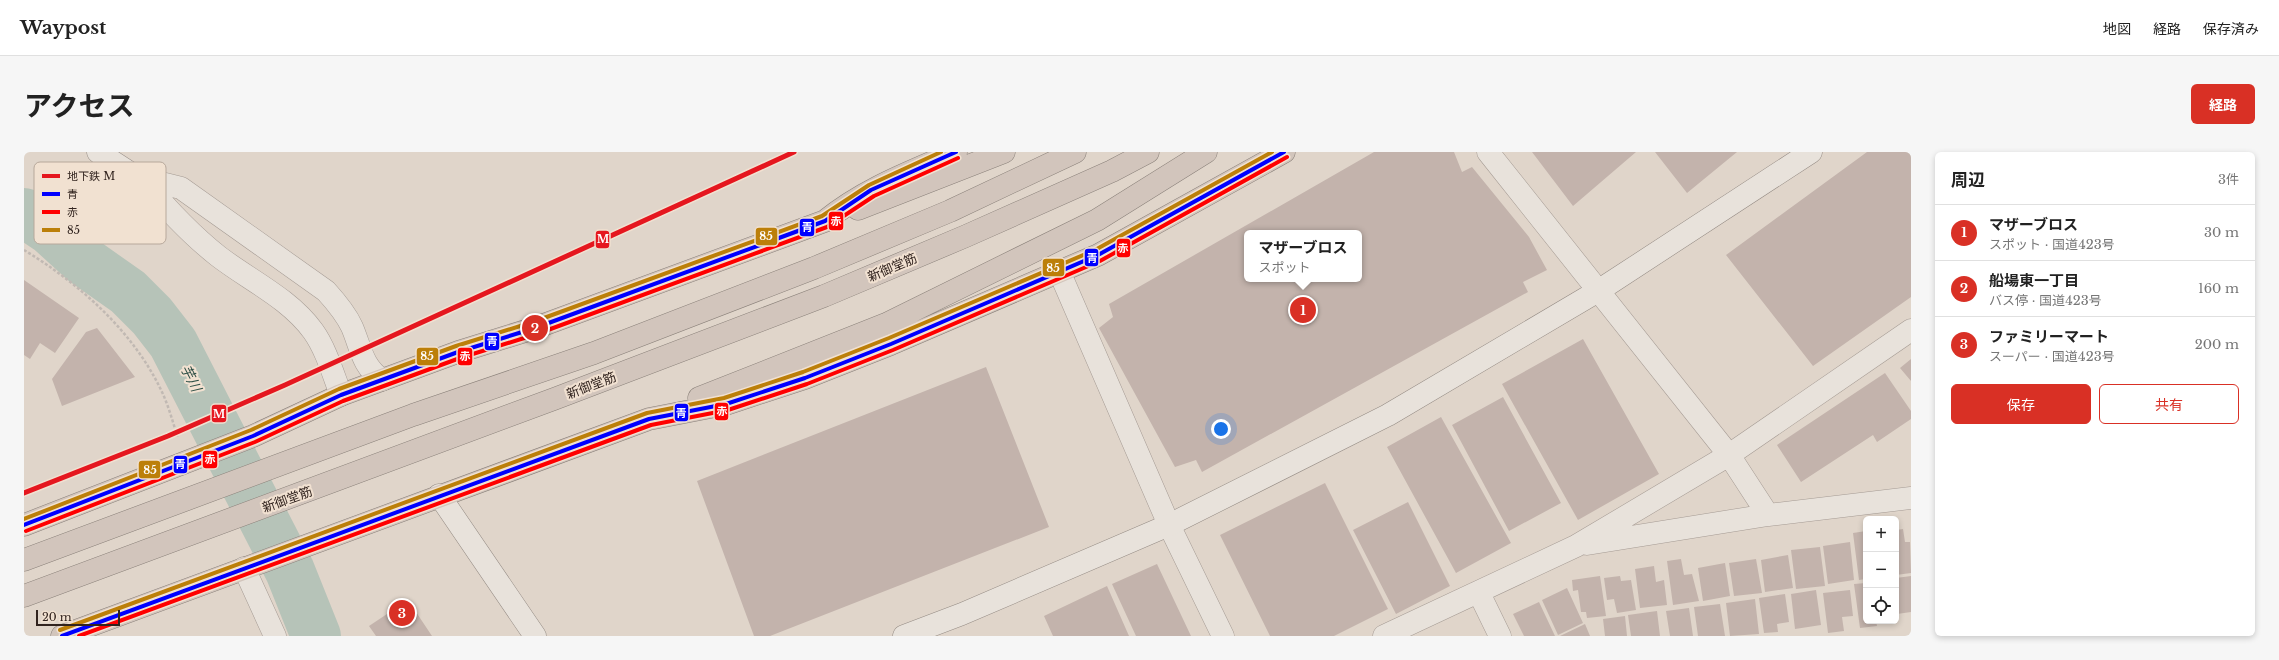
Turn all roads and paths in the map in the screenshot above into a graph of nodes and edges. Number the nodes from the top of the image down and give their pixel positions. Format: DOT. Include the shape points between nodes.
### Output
graph roads {
  1 [pos="98,152"];
  2 [pos="956,152"];
  3 [pos="1004,152"];
  4 [pos="1075,152"];
  5 [pos="1148,152"];
  6 [pos="1206,152"];
  7 [pos="1284,152"];
  8 [pos="1488,152"];
  9 [pos="1811,152"];
  10 [pos="113,162"];
  11 [pos="166,184"];
  12 [pos="166,208"];
  13 [pos="825,221"];
  14 [pos="24,250"];
  15 [pos="1059,271"];
  16 [pos="1598,291"];
  17 [pos="1911,330"];
  18 [pos="382,380"];
  19 [pos="341,395"];
  20 [pos="649,419"];
  21 [pos="178,438"];
  22 [pos="1729,454"];
  23 [pos="439,495"];
  24 [pos="1911,498"];
  25 [pos="1768,516"];
  26 [pos="24,525"];
  27 [pos="1169,525"];
  28 [pos="1576,546"];
  29 [pos="24,560"];
  30 [pos="249,567"];
  31 [pos="1479,593"];
  32 [pos="24,596"];
  33 [pos="62,636"];
  34 [pos="275,636"];
  35 [pos="535,636"];
  36 [pos="904,636"];
  37 [pos="1223,636"];
  38 [pos="1384,636"];
  39 [pos="1500,636"];
  1 -- 10 [label="street"];
  2 -- 13 [label="highway" via="867,191 846,203"];
  3 -- 13 [label="highway" via="891,198"];
  4 -- 29 [label="highway" via="950,211 814,268 594,353 413,415"];
  5 -- 32 [label="highway, 新御堂筋" via="1112,171 966,236 824,296"];
  6 -- 20 [label="highway" via="1097,220 886,324"];
  7 -- 15 [label="highway" via="1098,255"];
  8 -- 16 [label="street"];
  9 -- 16 [label="street"];
  11 -- 18 [label="street" via="181,188 317,283 333,298 345,315 364,361"];
  12 -- 19 [label="street" via="212,251 303,319 319,341"];
  13 -- 18 [label="highway" via="535,328 458,352"];
  14 -- 21 [label="path" via="74,283 123,334 140,356 162,393"];
  15 -- 20 [label="highway" via="891,344 804,378 726,404"];
  15 -- 27 [label="street"];
  16 -- 22 [label="street"];
  16 -- 27 [label="street" via="1388,415"];
  17 -- 22 [label="street"];
  18 -- 19 [label="highway"];
  19 -- 26 [label="highway" via="253,436"];
  20 -- 23 [label="highway"];
  22 -- 25 [label="street"];
  22 -- 28 [label="street"];
  23 -- 30 [label="highway"];
  23 -- 35 [label="street"];
  24 -- 25 [label="street"];
  25 -- 28 [label="street"];
  27 -- 36 [label="street" via="962,614"];
  27 -- 37 [label="street"];
  28 -- 31 [label="street"];
  30 -- 33 [label="highway"];
  30 -- 34 [label="street"];
  31 -- 38 [label="street"];
  31 -- 39 [label="street"];
}
